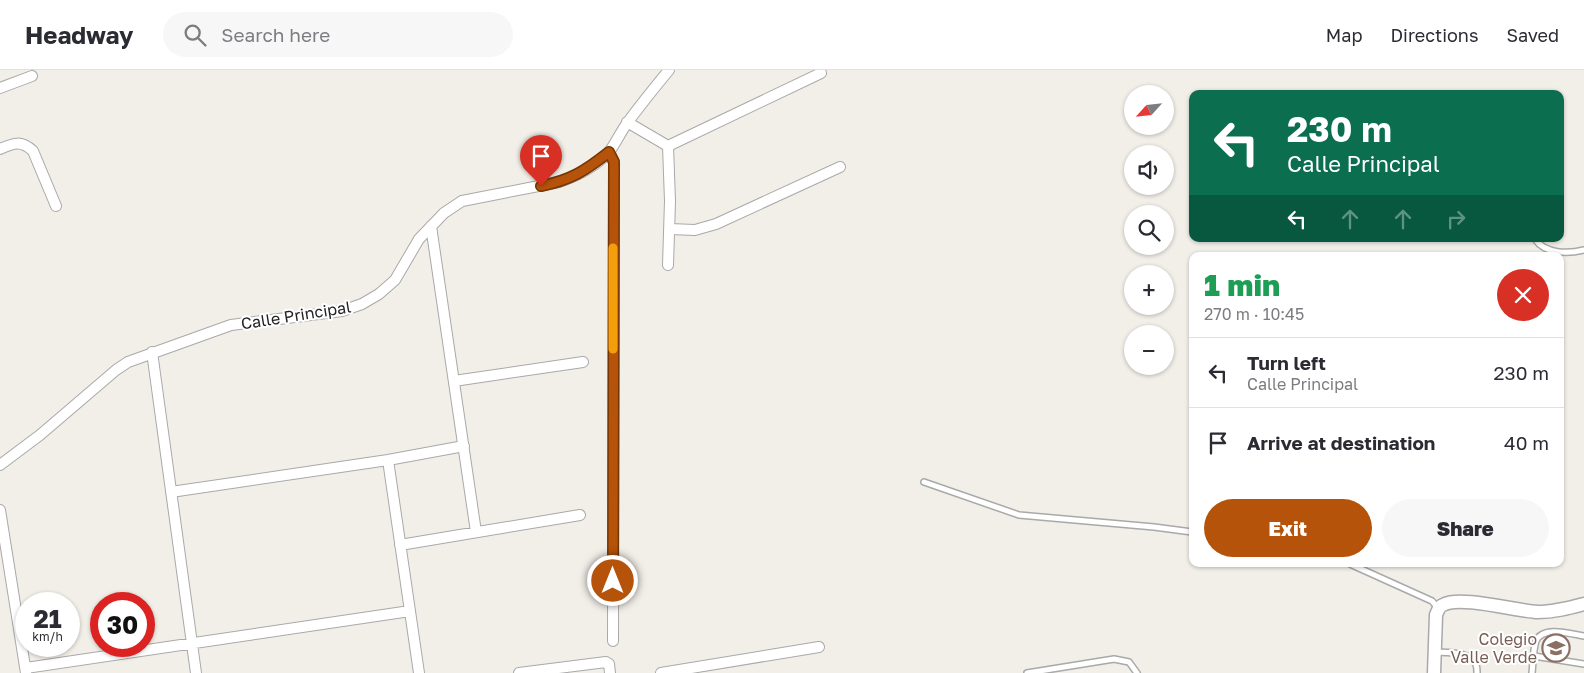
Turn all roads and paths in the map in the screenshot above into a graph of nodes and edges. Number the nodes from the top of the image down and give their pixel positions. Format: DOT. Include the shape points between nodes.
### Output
graph roads {
  1 [pos="670,70"];
  2 [pos="821,73"];
  3 [pos="32,76"];
  4 [pos="0,88"];
  5 [pos="627,122"];
  6 [pos="668,146"];
  7 [pos="0,149"];
  8 [pos="609,152"];
  9 [pos="840,167"];
  10 [pos="56,206"];
  11 [pos="431,226"];
  12 [pos="670,229"];
  13 [pos="1537,242"];
  14 [pos="1584,250"];
  15 [pos="1554,252"];
  16 [pos="1554,252"];
  17 [pos="668,265"];
  18 [pos="152,352"];
  19 [pos="583,362"];
  20 [pos="454,381"];
  21 [pos="464,446"];
  22 [pos="388,460"];
  23 [pos="0,465"];
  24 [pos="924,482"];
  25 [pos="171,492"];
  26 [pos="0,510"];
  27 [pos="580,515"];
  28 [pos="476,532"];
  29 [pos="1189,532"];
  30 [pos="400,545"];
  31 [pos="1357,567"];
  32 [pos="1584,604"];
  33 [pos="1439,608"];
  34 [pos="410,611"];
  35 [pos="1584,636"];
  36 [pos="613,640"];
  37 [pos="192,643"];
  38 [pos="819,647"];
  39 [pos="1434,652"];
  40 [pos="1534,656"];
  41 [pos="1584,664"];
  42 [pos="26,670"];
  43 [pos="196,673"];
  44 [pos="419,673"];
  45 [pos="519,673"];
  46 [pos="610,673"];
  47 [pos="661,673"];
  48 [pos="1027,673"];
  49 [pos="1137,673"];
  50 [pos="1434,673"];
  51 [pos="1477,673"];
  52 [pos="1532,673"];
  1 -- 5 [label="street"];
  2 -- 6 [label="street"];
  3 -- 4 [label="street"];
  5 -- 6 [label="street"];
  5 -- 8 [label="street"];
  6 -- 12 [label="street"];
  7 -- 10 [label="street" via="21,144 33,151"];
  8 -- 11 [label="street, Calle Principal" via="582,172 559,182 462,201"];
  8 -- 36 [label="street" via="614,162"];
  9 -- 12 [label="street" via="716,224 695,230"];
  11 -- 18 [label="street, Calle Principal" via="419,239 395,280 362,304 342,311 231,325"];
  11 -- 20 [label="street"];
  12 -- 17 [label="street"];
  13 -- 16 [label="lane"];
  14 -- 15 [label="lane"];
  18 -- 23 [label="street, Calle Principal" via="116,370"];
  18 -- 25 [label="street"];
  19 -- 20 [label="street"];
  20 -- 21 [label="street"];
  21 -- 22 [label="street"];
  21 -- 28 [label="street"];
  22 -- 25 [label="street"];
  22 -- 30 [label="street"];
  24 -- 29 [label="lane" via="1020,515"];
  25 -- 37 [label="street"];
  26 -- 42 [label="street"];
  27 -- 28 [label="street"];
  28 -- 30 [label="street"];
  30 -- 34 [label="street"];
  31 -- 33 [label="lane" via="1432,601"];
  32 -- 33 [label="street" via="1538,612 1460,601"];
  33 -- 39 [label="street"];
  34 -- 37 [label="street"];
  34 -- 44 [label="street"];
  35 -- 40 [label="lane" via="1542,634 1536,642"];
  37 -- 42 [label="street"];
  37 -- 43 [label="street"];
  38 -- 47 [label="street"];
  39 -- 50 [label="street"];
  39 -- 51 [label="lane" via="1470,657 1476,664"];
  40 -- 41 [label="lane"];
  40 -- 52 [label="lane"];
  45 -- 46 [label="street" via="606,662"];
  48 -- 49 [label="lane" via="1114,659 1129,662"];
}
